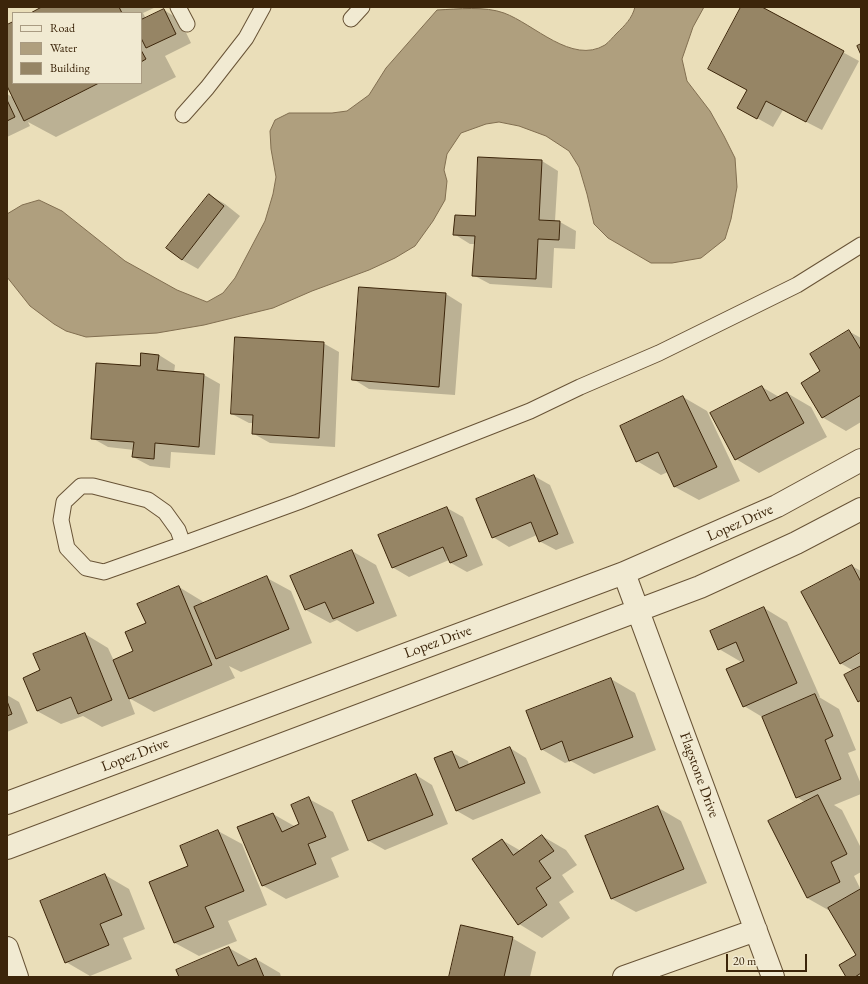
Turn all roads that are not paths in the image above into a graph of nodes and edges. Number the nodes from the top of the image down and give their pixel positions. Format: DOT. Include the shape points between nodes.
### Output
graph roads {
  1 [pos="178,7"];
  2 [pos="263,7"];
  3 [pos="362,7"];
  4 [pos="351,19"];
  5 [pos="186,24"];
  6 [pos="183,115"];
  7 [pos="861,245"];
  8 [pos="861,460"];
  9 [pos="861,509"];
  10 [pos="183,544"];
  11 [pos="624,573"];
  12 [pos="638,611"];
  13 [pos="7,803"];
  14 [pos="7,848"];
  15 [pos="756,930"];
  16 [pos="7,948"];
  17 [pos="17,977"];
  18 [pos="624,977"];
  19 [pos="773,977"];
  1 -- 5 [label="lane"];
  2 -- 6 [label="lane" via="246,38"];
  3 -- 4 [label="lane"];
  7 -- 10 [label="lane" via="797,285 658,354 530,411"];
  8 -- 11 [label="street, Lopez Drive" via="777,506"];
  9 -- 12 [label="street" via="760,560"];
  10 -- 10 [label="lane" via="104,572 86,568 67,548 61,520 64,502 81,486 93,486 148,500 165,512 178,530"];
  11 -- 12 [label="street, Flagstone Drive"];
  11 -- 13 [label="street, Lopez Drive"];
  12 -- 14 [label="street"];
  12 -- 15 [label="street, Flagstone Drive"];
  15 -- 18 [label="street"];
  15 -- 19 [label="street, Flagstone Drive"];
  16 -- 17 [label="street"];
}
